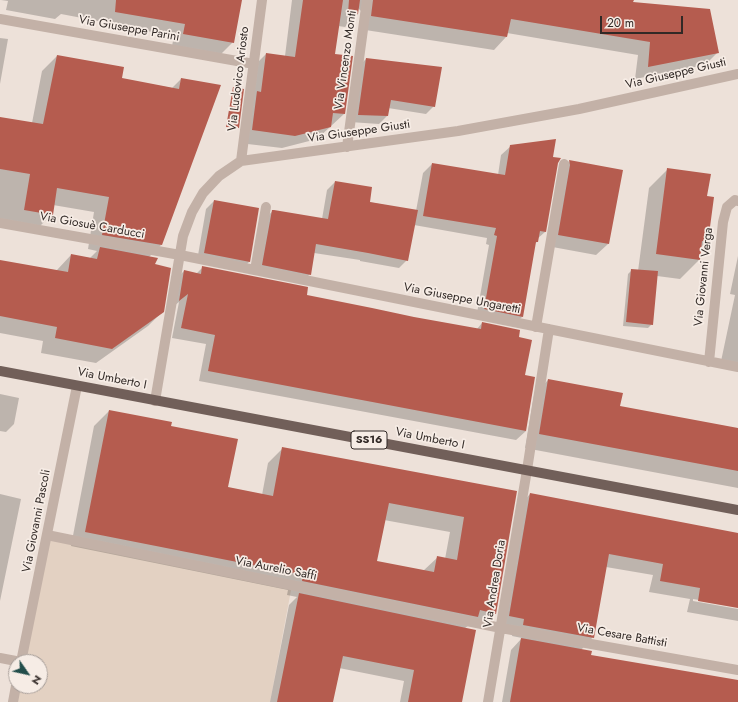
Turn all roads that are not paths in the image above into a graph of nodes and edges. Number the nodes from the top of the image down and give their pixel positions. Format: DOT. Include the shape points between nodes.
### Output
graph roads {
  1 [pos="262,0"];
  2 [pos="367,0"];
  3 [pos="0,19"];
  4 [pos="254,64"];
  5 [pos="738,74"];
  6 [pos="347,147"];
  7 [pos="241,162"];
  8 [pos="564,164"];
  9 [pos="737,200"];
  10 [pos="266,207"];
  11 [pos="0,223"];
  12 [pos="180,255"];
  13 [pos="255,270"];
  14 [pos="536,327"];
  15 [pos="549,329"];
  16 [pos="709,362"];
  17 [pos="738,367"];
  18 [pos="0,371"];
  19 [pos="77,386"];
  20 [pos="155,400"];
  21 [pos="527,470"];
  22 [pos="738,510"];
  23 [pos="47,536"];
  24 [pos="501,628"];
  25 [pos="23,654"];
  26 [pos="738,670"];
  27 [pos="488,702"];
  1 -- 4 [label="street, Via Ludovico Ariosto"];
  2 -- 6 [label="street, Via Vincenzo Monti"];
  3 -- 4 [label="street, Via Giuseppe Parini"];
  4 -- 7 [label="street, Via Ludovico Ariosto"];
  5 -- 6 [label="street, Via Giuseppe Giusti" via="579,109 458,131"];
  6 -- 7 [label="street, Via Giuseppe Giusti"];
  7 -- 12 [label="street, Via Giuseppe Giusti" via="219,176 203,193 192,212"];
  8 -- 14 [label="street"];
  9 -- 16 [label="street, Via Giovanni Verga" via="727,207 723,222"];
  10 -- 13 [label="street"];
  11 -- 12 [label="street, Via Giosuè Carducci"];
  12 -- 13 [label="street, Via Giuseppe Ungaretti"];
  12 -- 20 [label="street, Via Giuseppe Giusti"];
  13 -- 14 [label="street, Via Giuseppe Ungaretti"];
  14 -- 15 [label="street, Via Giuseppe Ungaretti"];
  15 -- 16 [label="street, Via Giuseppe Ungaretti"];
  15 -- 21 [label="street, Via Andrea Doria"];
  16 -- 17 [label="street, Via Giuseppe Ungaretti"];
  18 -- 19 [label="main road, Via Umberto I / SS16"];
  19 -- 20 [label="main road, Via Umberto I / SS16"];
  19 -- 23 [label="street, Via Giovanni Pascoli"];
  20 -- 21 [label="main road, Via Umberto I / SS16"];
  21 -- 22 [label="main road, Via Umberto I / SS16"];
  21 -- 24 [label="street, Via Andrea Doria"];
  23 -- 24 [label="street, Via Aurelio Saffi"];
  23 -- 25 [label="street, Via Giovanni Pascoli"];
  24 -- 26 [label="street, Via Cesare Battisti"];
  24 -- 27 [label="street, Via Andrea Doria"];
}
